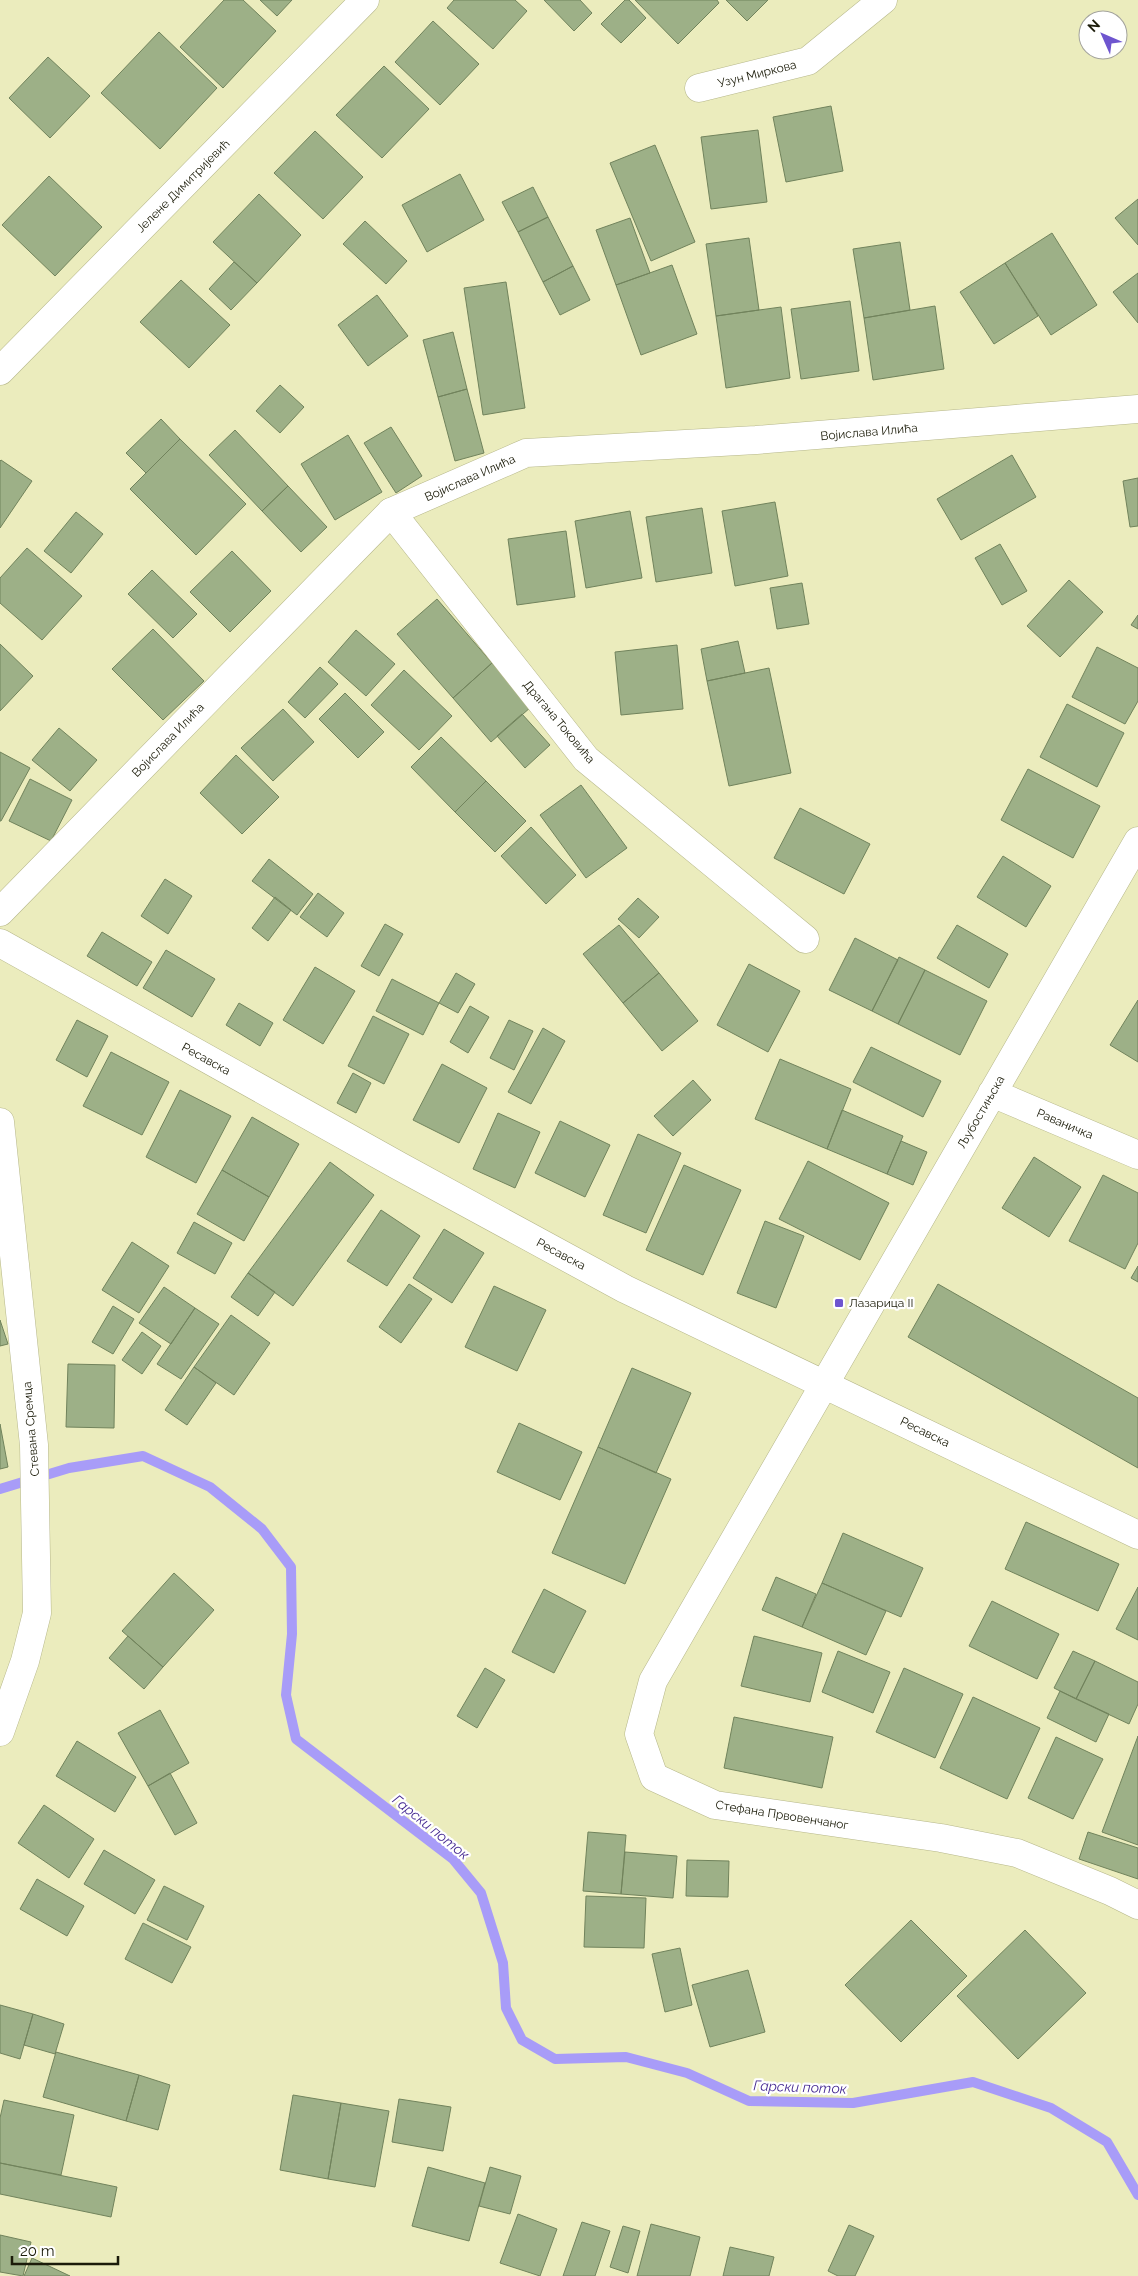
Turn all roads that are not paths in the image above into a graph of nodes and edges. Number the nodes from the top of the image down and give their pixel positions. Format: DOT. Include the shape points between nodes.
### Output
graph roads {
  1 [pos="366,0"];
  2 [pos="883,0"];
  3 [pos="700,88"];
  4 [pos="0,372"];
  5 [pos="1138,410"];
  6 [pos="391,512"];
  7 [pos="1138,840"];
  8 [pos="0,912"];
  9 [pos="805,939"];
  10 [pos="0,943"];
  11 [pos="992,1093"];
  12 [pos="0,1122"];
  13 [pos="1138,1155"];
  14 [pos="825,1383"];
  15 [pos="1138,1535"];
  16 [pos="0,1732"];
  17 [pos="1138,1905"];
  1 -- 4 [label="street, Јелене Димитријевић"];
  2 -- 3 [label="street, Узун Миркова" via="808,61"];
  5 -- 6 [label="street, Војислава Илића" via="756,440 526,453"];
  6 -- 8 [label="street, Војислава Илића"];
  6 -- 9 [label="street, Драгана Токовића" via="586,759"];
  7 -- 11 [label="street, Љубостињска"];
  10 -- 14 [label="street, Ресавска" via="616,1284"];
  11 -- 13 [label="street, Раваничка"];
  11 -- 14 [label="street, Љубостињска"];
  12 -- 16 [label="street, Стевана Сремца" via="34,1445 37,1613 25,1661"];
  14 -- 15 [label="street, Ресавска"];
  14 -- 17 [label="street, Стефана Првовенчаног" via="654,1681 639,1734 654,1777 715,1805 941,1838 1016,1853"];
}
